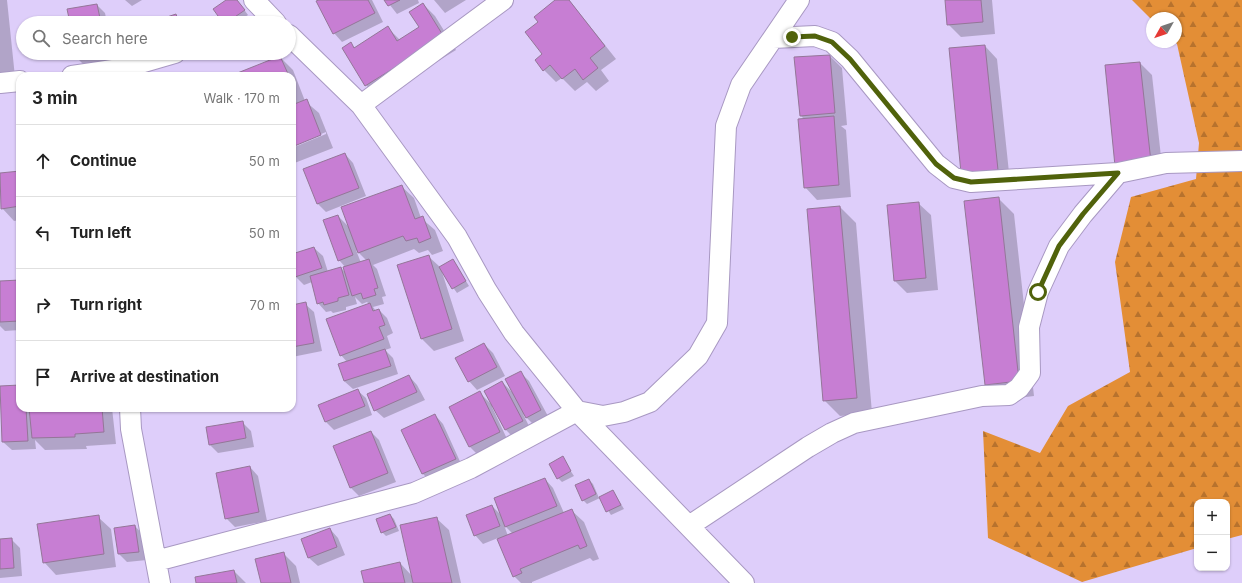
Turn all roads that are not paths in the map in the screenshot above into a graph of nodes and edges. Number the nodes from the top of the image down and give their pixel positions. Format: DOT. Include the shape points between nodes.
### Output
graph roads {
  1 [pos="254,0"];
  2 [pos="502,0"];
  3 [pos="799,0"];
  4 [pos="269,16"];
  5 [pos="773,38"];
  6 [pos="296,43"];
  7 [pos="150,60"];
  8 [pos="100,72"];
  9 [pos="16,81"];
  10 [pos="0,83"];
  11 [pos="361,106"];
  12 [pos="1242,161"];
  13 [pos="1118,173"];
  14 [pos="577,411"];
  15 [pos="130,412"];
  16 [pos="689,526"];
  17 [pos="156,561"];
  18 [pos="160,583"];
  19 [pos="744,583"];
  1 -- 4 [label="street"];
  2 -- 11 [label="street"];
  3 -- 5 [label="street"];
  5 -- 13 [label="street" via="815,36 832,42 850,59 936,164 954,178 971,182"];
  5 -- 14 [label="street" via="741,85 726,126 717,323 698,356 650,402 624,412 603,416"];
  6 -- 11 [label="street"];
  7 -- 8 [label="street"];
  9 -- 10 [label="street"];
  11 -- 14 [label="street" via="457,237 514,333"];
  12 -- 13 [label="street" via="1166,163"];
  13 -- 16 [label="street" via="1059,246 1038,292 1029,327 1030,373 1019,388 1009,395 982,396 854,423 820,440"];
  14 -- 16 [label="street"];
  14 -- 17 [label="street" via="471,468 414,493"];
  15 -- 17 [label="street" via="131,429"];
  16 -- 19 [label="street"];
  17 -- 18 [label="street"];
}
